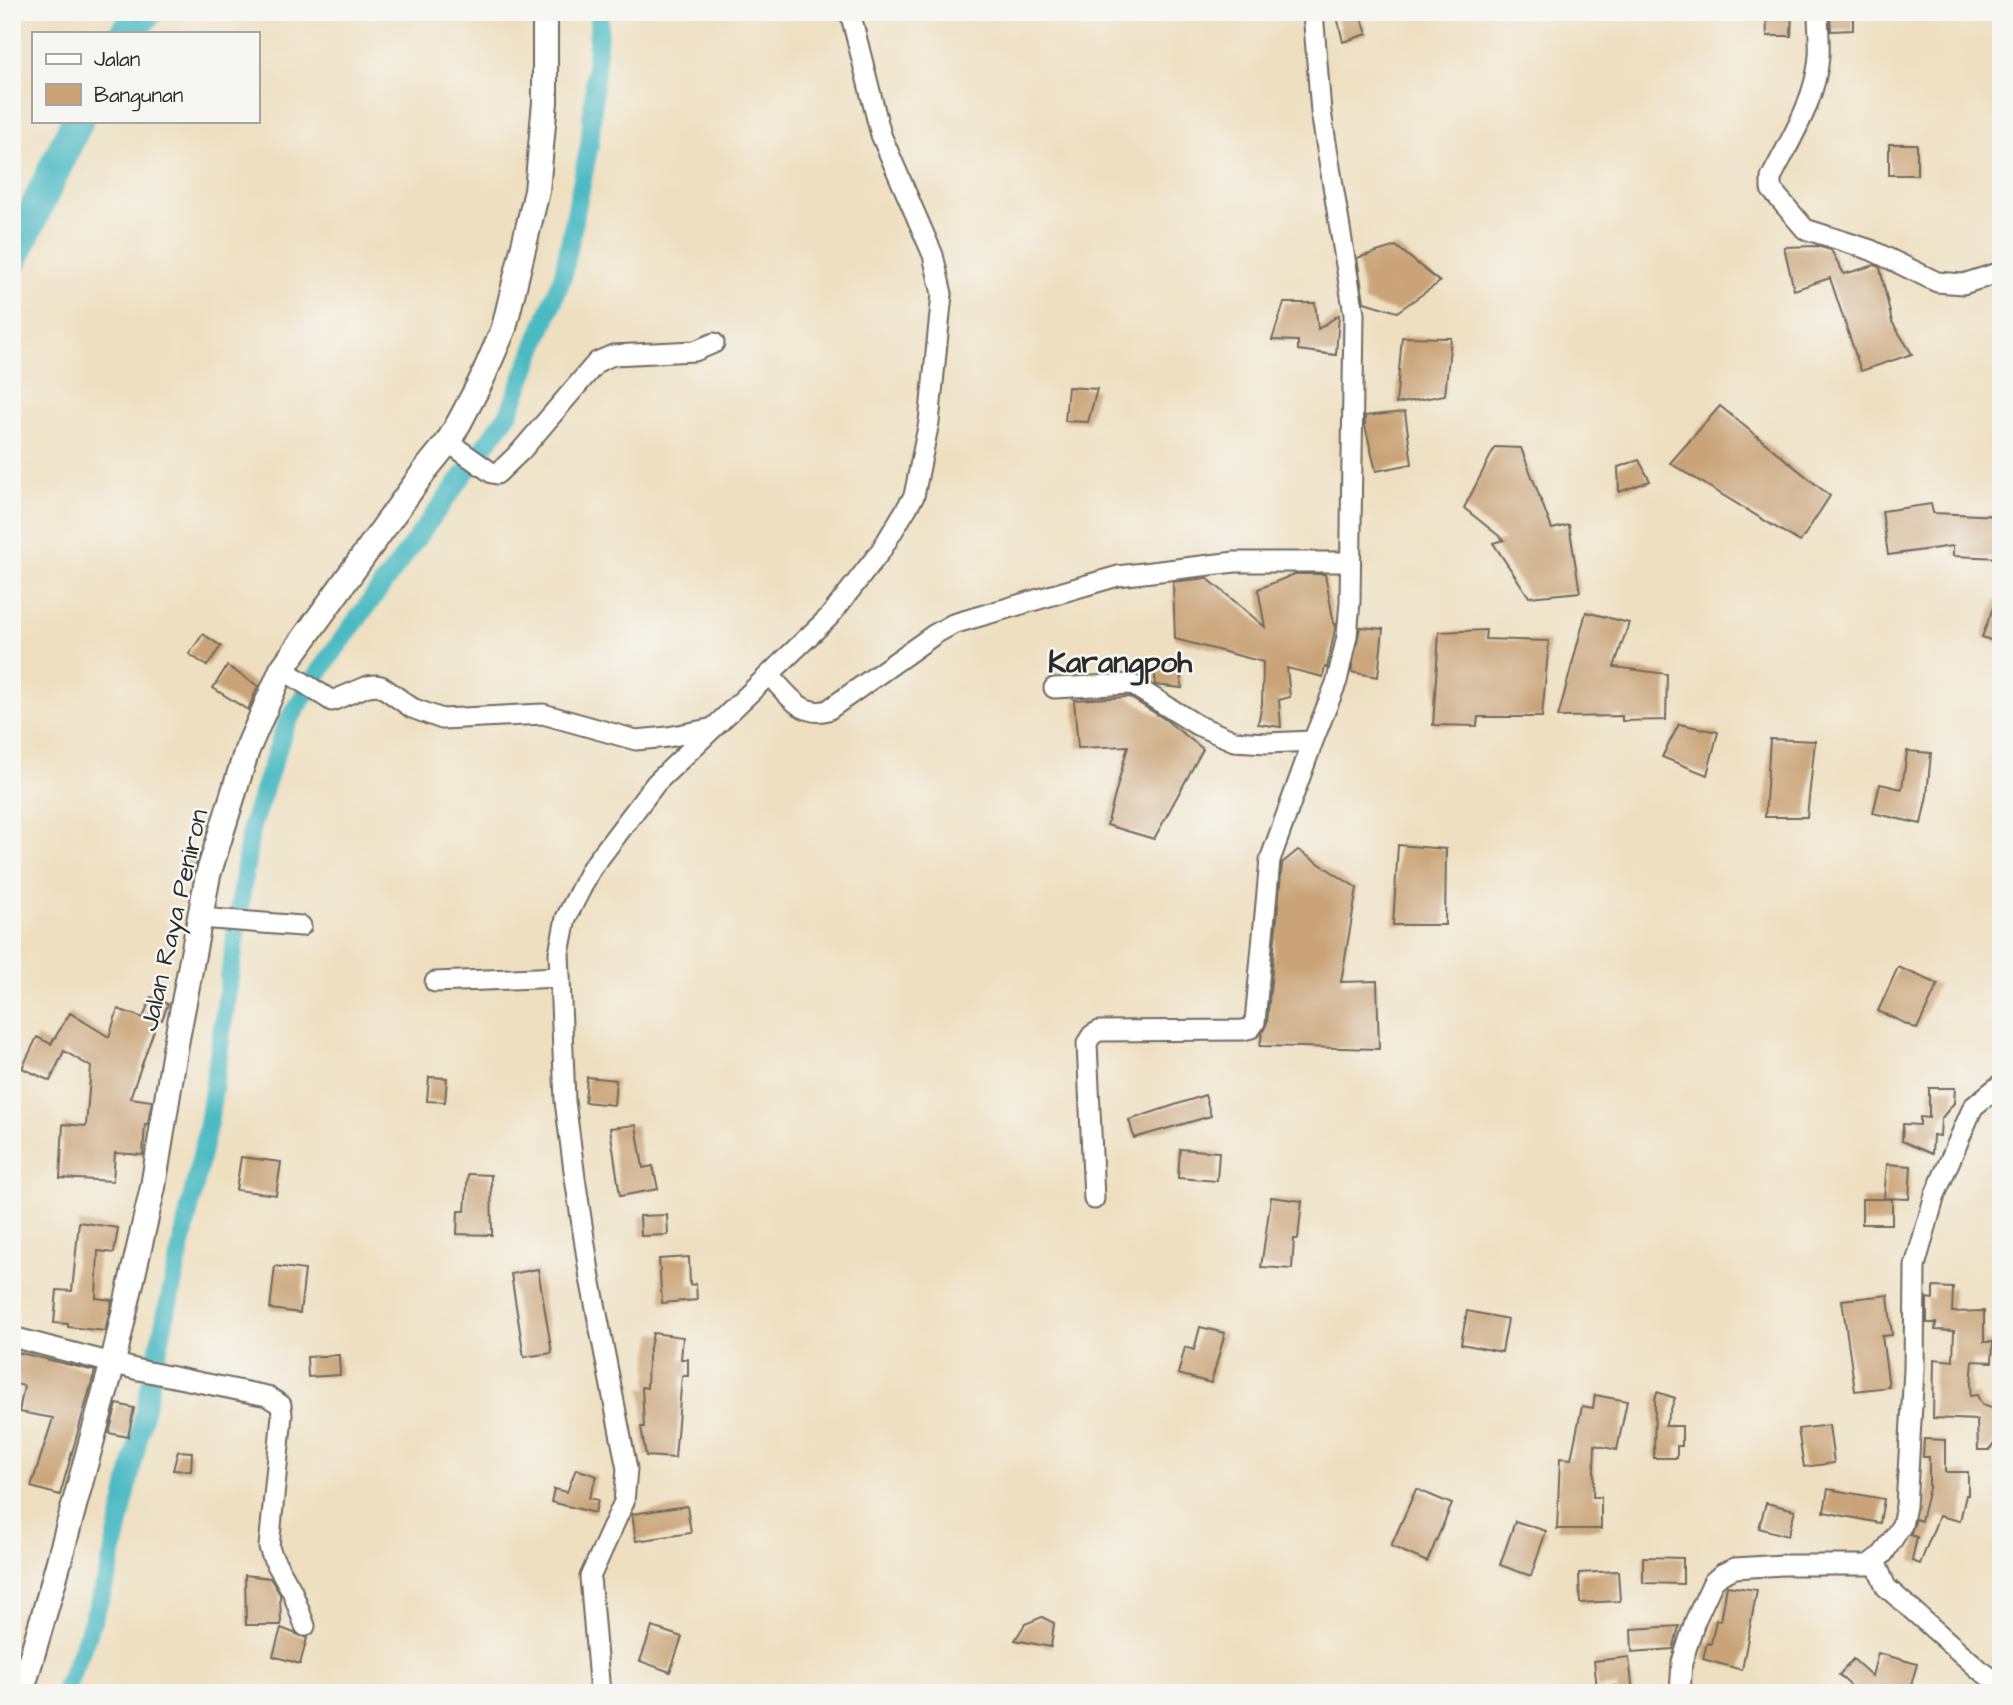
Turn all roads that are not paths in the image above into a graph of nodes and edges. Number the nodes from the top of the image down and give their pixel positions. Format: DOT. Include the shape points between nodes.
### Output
graph roads {
  1 [pos="545,12"];
  2 [pos="850,12"];
  3 [pos="1313,12"];
  4 [pos="1818,12"];
  5 [pos="2001,272"];
  6 [pos="714,343"];
  7 [pos="457,448"];
  8 [pos="1350,562"];
  9 [pos="282,668"];
  10 [pos="770,676"];
  11 [pos="1054,688"];
  12 [pos="709,729"];
  13 [pos="1313,741"];
  14 [pos="211,920"];
  15 [pos="301,926"];
  16 [pos="560,977"];
  17 [pos="435,982"];
  18 [pos="2001,1084"];
  19 [pos="1094,1199"];
  20 [pos="12,1337"];
  21 [pos="113,1362"];
  22 [pos="1875,1561"];
  23 [pos="305,1626"];
  24 [pos="2001,1685"];
  25 [pos="21,1693"];
  26 [pos="600,1693"];
  27 [pos="1680,1693"];
  1 -- 7 [label="main road, Jalan Raya Peniron" via="545,102 537,191 504,328"];
  2 -- 10 [label="street" via="881,135 933,255 942,294 929,422 914,496 900,522 830,616"];
  3 -- 8 [label="street" via="1321,112 1354,314"];
  4 -- 5 [label="street" via="1816,76 1803,115 1771,178 1771,189 1805,229 1871,250 1937,282 1963,284"];
  6 -- 7 [label="street" via="695,351 613,355 597,362 498,474"];
  7 -- 9 [label="main road, Jalan Raya Peniron" via="426,469"];
  8 -- 10 [label="street" via="1235,562 1118,576 953,624 822,712 803,709"];
  8 -- 13 [label="street" via="1347,636 1337,681"];
  9 -- 12 [label="street" via="330,700 381,686 418,711 442,719 544,714 636,740"];
  9 -- 14 [label="main road, Jalan Raya Peniron" via="247,750 208,875"];
  10 -- 12 [label="street"];
  11 -- 13 [label="street" via="1131,684 1197,725 1236,741"];
  12 -- 16 [label="street" via="656,783 591,869 566,918"];
  13 -- 19 [label="street" via="1270,860 1251,1028 1099,1031 1087,1043"];
  14 -- 15 [label="street"];
  14 -- 21 [label="main road, Jalan Raya Peniron" via="176,1044 153,1187"];
  16 -- 17 [label="street"];
  16 -- 26 [label="street" via="565,1101 575,1178 627,1469 624,1502 590,1577"];
  18 -- 22 [label="street" via="1973,1107 1935,1195 1916,1261 1905,1514"];
  20 -- 21 [label="street"];
  21 -- 23 [label="street" via="267,1396 281,1405 269,1547"];
  21 -- 25 [label="main road, Jalan Raya Peniron"];
  22 -- 24 [label="street" via="1886,1587"];
  22 -- 27 [label="street" via="1861,1566 1735,1568 1722,1574 1713,1582 1695,1621 1682,1662"];
}
